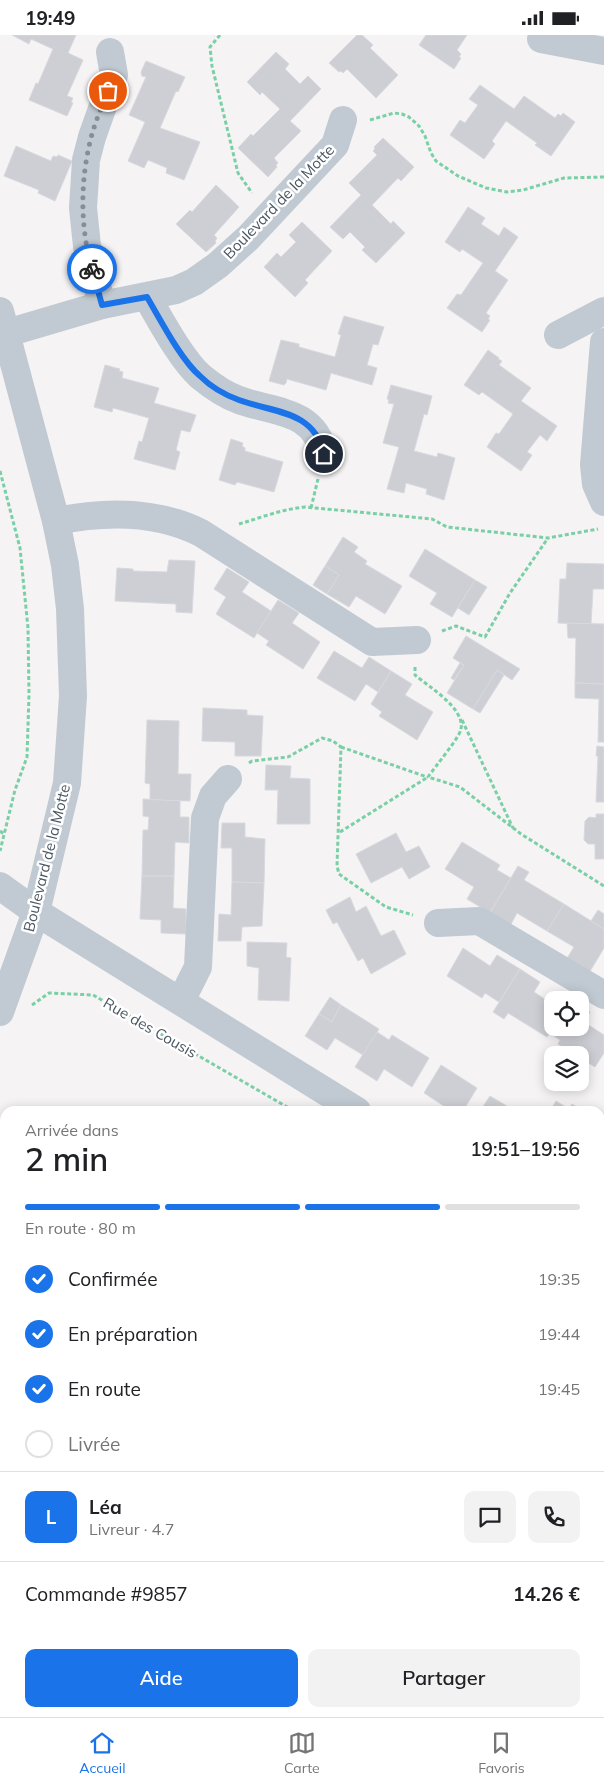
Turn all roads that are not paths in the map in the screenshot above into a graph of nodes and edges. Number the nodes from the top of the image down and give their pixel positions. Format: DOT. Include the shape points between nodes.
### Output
graph roads {
  1 [pos="541,39"];
  2 [pos="604,51"];
  3 [pos="110,52"];
  4 [pos="343,120"];
  5 [pos="147,297"];
  6 [pos="102,305"];
  7 [pos="604,311"];
  8 [pos="4,322"];
  9 [pos="558,335"];
  10 [pos="604,342"];
  11 [pos="324,454"];
  12 [pos="604,502"];
  13 [pos="56,521"];
  14 [pos="418,640"];
  15 [pos="228,779"];
  16 [pos="0,886"];
  17 [pos="36,912"];
  18 [pos="438,923"];
  19 [pos="604,995"];
  20 [pos="181,1001"];
  21 [pos="3,1003"];
  22 [pos="348,1106"];
  1 -- 2 [label="street"];
  3 -- 6 [label="street" via="114,75 86,160 83,207 87,246"];
  4 -- 5 [label="street, Boulevard de la Motte" via="335,145 248,238 194,282"];
  5 -- 6 [label="street, Boulevard de la Motte"];
  5 -- 11 [label="street" via="199,375 240,401 297,417 312,427 321,441"];
  6 -- 8 [label="street, Boulevard de la Motte"];
  7 -- 9 [label="street"];
  8 -- 13 [label="street, Boulevard de la Motte"];
  10 -- 12 [label="street" via="594,465 596,484"];
  13 -- 14 [label="street" via="133,515 171,521 201,533 372,642"];
  13 -- 17 [label="street, Boulevard de la Motte" via="70,609 72,696 67,783"];
  15 -- 20 [label="street" via="213,796 205,818 198,967"];
  16 -- 17 [label="street"];
  17 -- 20 [label="street"];
  17 -- 21 [label="street, Boulevard de la Motte"];
  18 -- 19 [label="street" via="479,921"];
  20 -- 22 [label="street"];
}
